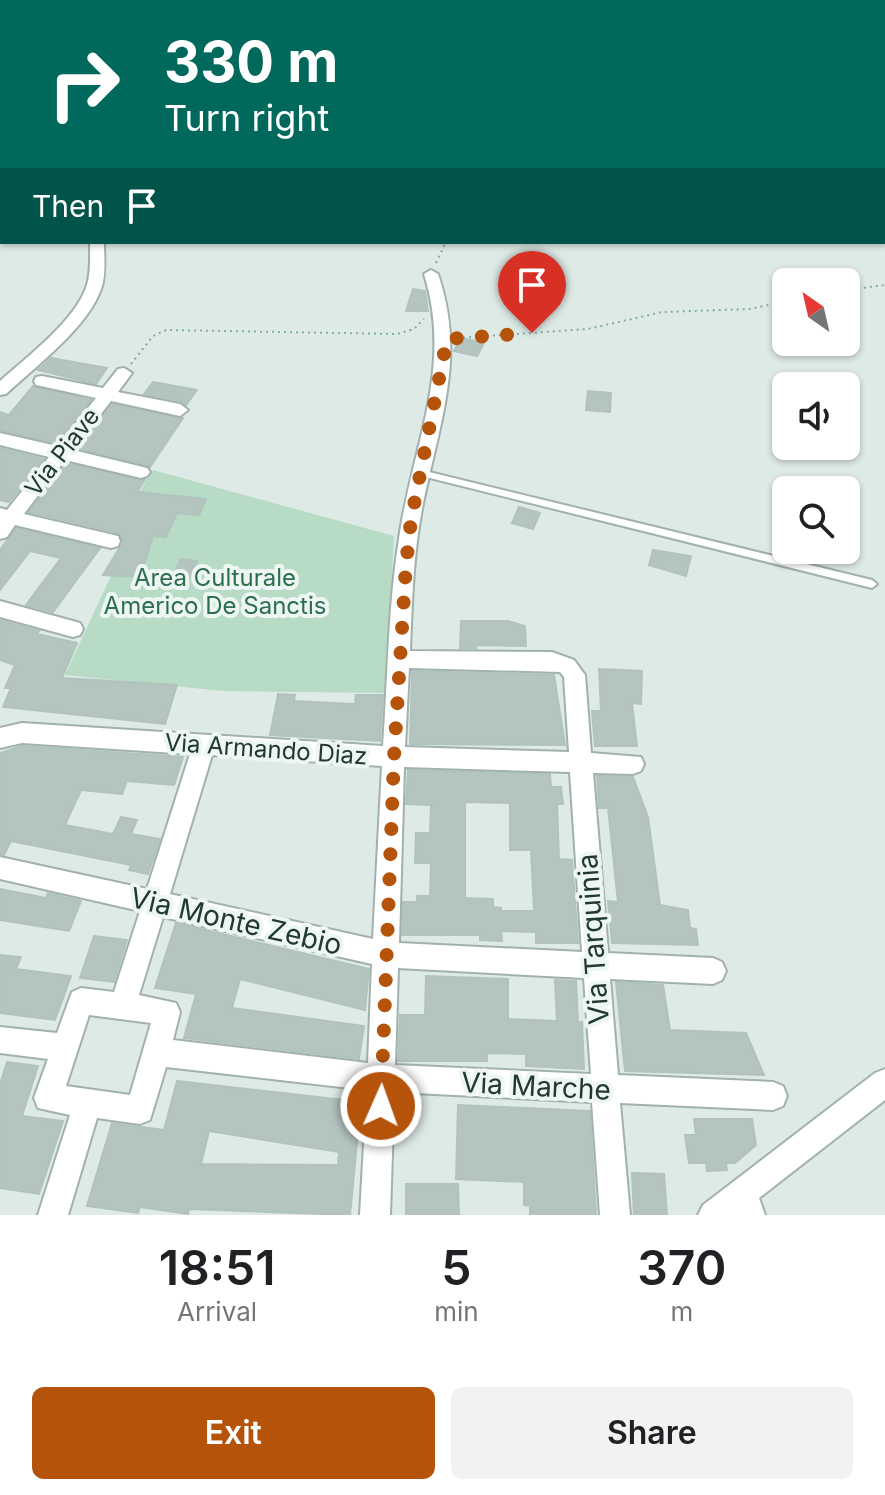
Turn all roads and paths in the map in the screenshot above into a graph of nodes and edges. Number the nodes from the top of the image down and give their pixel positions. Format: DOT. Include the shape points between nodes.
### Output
graph roads {
  1 [pos="97,244"];
  2 [pos="445,244"];
  3 [pos="431,274"];
  4 [pos="885,285"];
  5 [pos="860,288"];
  6 [pos="772,304"];
  7 [pos="424,319"];
  8 [pos="447,339"];
  9 [pos="124,373"];
  10 [pos="42,381"];
  11 [pos="0,390"];
  12 [pos="106,395"];
  13 [pos="180,410"];
  14 [pos="0,439"];
  15 [pos="59,454"];
  16 [pos="141,472"];
  17 [pos="421,473"];
  18 [pos="4,521"];
  19 [pos="111,541"];
  20 [pos="872,584"];
  21 [pos="0,609"];
  22 [pos="73,629"];
  23 [pos="400,659"];
  24 [pos="0,738"];
  25 [pos="204,745"];
  26 [pos="394,757"];
  27 [pos="581,763"];
  28 [pos="633,764"];
  29 [pos="0,868"];
  30 [pos="155,903"];
  31 [pos="387,955"];
  32 [pos="595,965"];
  33 [pos="713,971"];
  34 [pos="122,1007"];
  35 [pos="0,1040"];
  36 [pos="65,1048"];
  37 [pos="156,1052"];
  38 [pos="382,1078"];
  39 [pos="885,1083"];
  40 [pos="604,1089"];
  41 [pos="773,1096"];
  42 [pos="88,1103"];
  43 [pos="746,1204"];
  44 [pos="53,1215"];
  45 [pos="375,1215"];
  46 [pos="615,1215"];
  47 [pos="713,1215"];
  1 -- 11 [label="street" via="95,284 77,315"];
  2 -- 3 [label="path"];
  3 -- 8 [label="street" via="441,297"];
  4 -- 5 [label="path"];
  6 -- 8 [label="path" via="662,312 588,329"];
  7 -- 9 [label="path" via="397,334 166,330 151,338"];
  8 -- 17 [label="street"];
  9 -- 12 [label="street, Via Piave"];
  10 -- 12 [label="street"];
  12 -- 13 [label="street"];
  12 -- 15 [label="street, Via Piave"];
  14 -- 15 [label="street"];
  15 -- 16 [label="street"];
  15 -- 18 [label="street, Via Piave"];
  17 -- 20 [label="lane"];
  17 -- 23 [label="street" via="407,549"];
  18 -- 19 [label="street"];
  21 -- 22 [label="street"];
  23 -- 26 [label="street"];
  23 -- 27 [label="street, Via Tarquinia" via="552,661 567,666 575,680"];
  24 -- 25 [label="street, Via Armando Diaz" via="22,733"];
  25 -- 26 [label="street, Via Armando Diaz"];
  25 -- 30 [label="street"];
  26 -- 27 [label="street, Via Armando Diaz"];
  26 -- 31 [label="street"];
  27 -- 28 [label="street, Via Armando Diaz"];
  27 -- 32 [label="street, Via Tarquinia"];
  29 -- 30 [label="street, Via Monte Zebio"];
  30 -- 31 [label="street, Via Monte Zebio"];
  30 -- 34 [label="street"];
  31 -- 32 [label="street, Via Monte Zebio"];
  31 -- 38 [label="street"];
  32 -- 33 [label="street, Via Monte Zebio"];
  32 -- 40 [label="street, Via Tarquinia"];
  34 -- 36 [label="street" via="81,1001"];
  34 -- 37 [label="street" via="167,1012"];
  35 -- 36 [label="street"];
  36 -- 42 [label="street" via="48,1098"];
  37 -- 38 [label="street, Via Marche"];
  37 -- 42 [label="street" via="140,1110"];
  38 -- 40 [label="street, Via Marche"];
  38 -- 45 [label="street"];
  39 -- 43 [label="street"];
  40 -- 41 [label="street, Via Marche"];
  40 -- 46 [label="street, Via Tarquinia"];
  42 -- 44 [label="street"];
  43 -- 47 [label="street"];
}
